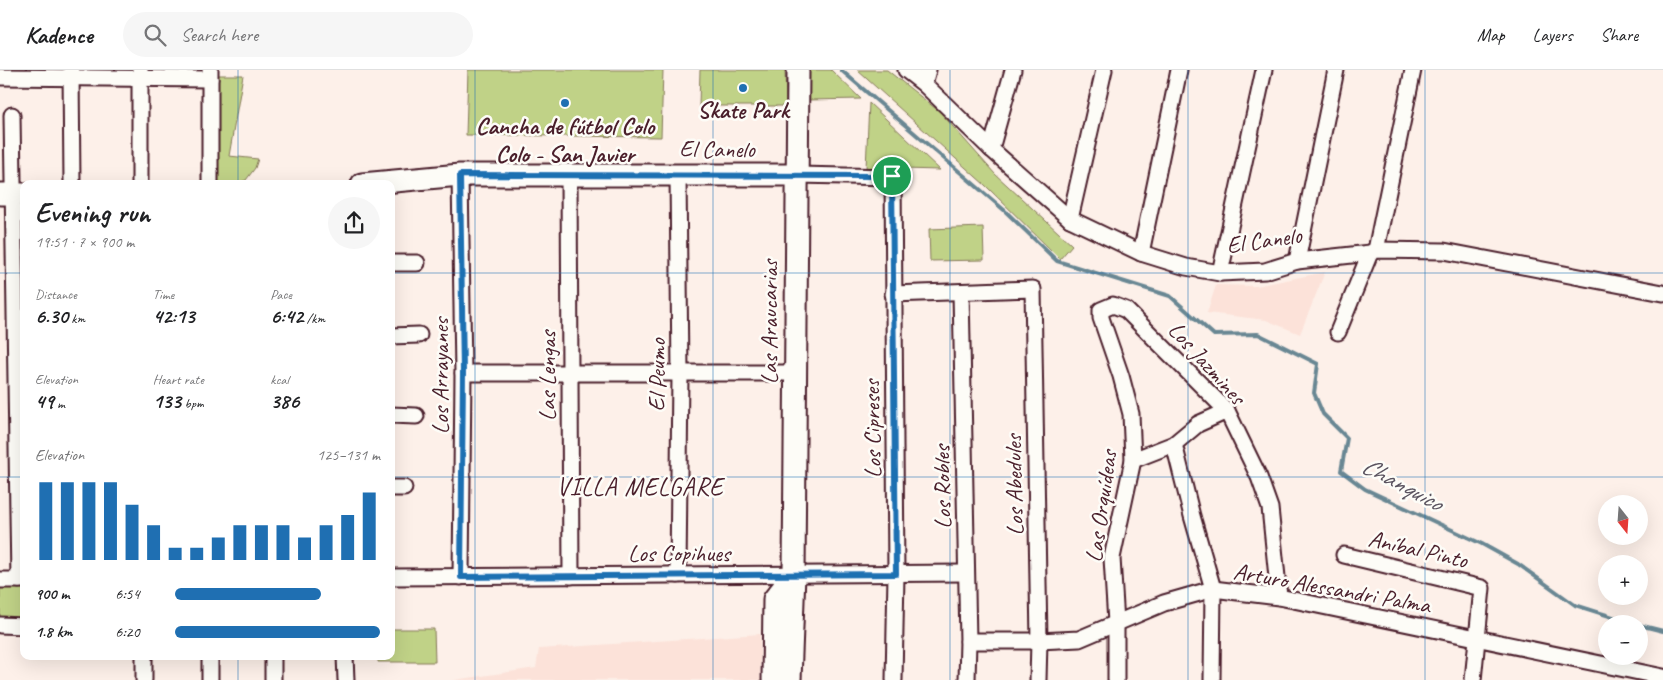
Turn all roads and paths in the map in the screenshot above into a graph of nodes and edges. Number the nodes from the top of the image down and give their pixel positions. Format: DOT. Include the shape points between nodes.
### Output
graph roads {
  1 [pos="798,70"];
  2 [pos="906,70"];
  3 [pos="1013,70"];
  4 [pos="1104,70"];
  5 [pos="1180,70"];
  6 [pos="1264,70"];
  7 [pos="1336,70"];
  8 [pos="1413,70"];
  9 [pos="16,73"];
  10 [pos="71,74"];
  11 [pos="140,74"];
  12 [pos="210,74"];
  13 [pos="0,77"];
  14 [pos="926,77"];
  15 [pos="12,115"];
  16 [pos="991,149"];
  17 [pos="460,175"];
  18 [pos="569,175"];
  19 [pos="678,175"];
  20 [pos="797,175"];
  21 [pos="892,176"];
  22 [pos="72,180"];
  23 [pos="140,180"];
  24 [pos="210,180"];
  25 [pos="395,181"];
  26 [pos="12,194"];
  27 [pos="1070,219"];
  28 [pos="1373,252"];
  29 [pos="1141,253"];
  30 [pos="1297,261"];
  31 [pos="395,263"];
  32 [pos="417,263"];
  33 [pos="1220,274"];
  34 [pos="961,292"];
  35 [pos="1663,293"];
  36 [pos="893,294"];
  37 [pos="1126,310"];
  38 [pos="1338,332"];
  39 [pos="418,335"];
  40 [pos="395,336"];
  41 [pos="570,372"];
  42 [pos="463,373"];
  43 [pos="795,373"];
  44 [pos="680,374"];
  45 [pos="1227,411"];
  46 [pos="395,415"];
  47 [pos="416,416"];
  48 [pos="1174,444"];
  49 [pos="1133,460"];
  50 [pos="20,537"];
  51 [pos="1344,555"];
  52 [pos="966,573"];
  53 [pos="794,574"];
  54 [pos="896,574"];
  55 [pos="678,575"];
  56 [pos="571,576"];
  57 [pos="395,577"];
  58 [pos="461,577"];
  59 [pos="0,580"];
  60 [pos="20,580"];
  61 [pos="1214,589"];
  62 [pos="1279,597"];
  63 [pos="1116,623"];
  64 [pos="0,625"];
  65 [pos="20,626"];
  66 [pos="1477,639"];
  67 [pos="968,641"];
  68 [pos="1039,641"];
  69 [pos="144,660"];
  70 [pos="210,660"];
  71 [pos="273,660"];
  72 [pos="345,660"];
  73 [pos="1663,677"];
  74 [pos="144,680"];
  75 [pos="210,680"];
  76 [pos="273,680"];
  77 [pos="346,680"];
  78 [pos="773,680"];
  79 [pos="790,680"];
  80 [pos="894,680"];
  81 [pos="967,680"];
  82 [pos="1038,680"];
  83 [pos="1116,680"];
  84 [pos="1212,680"];
  85 [pos="1473,680"];
  1 -- 20 [label="street, Las Araucarias"];
  2 -- 14 [label="street, El Canelo"];
  3 -- 16 [label="street"];
  4 -- 27 [label="street"];
  5 -- 29 [label="street"];
  6 -- 33 [label="street"];
  7 -- 30 [label="street"];
  8 -- 28 [label="street"];
  9 -- 10 [label="street"];
  9 -- 13 [label="street"];
  10 -- 11 [label="street"];
  10 -- 22 [label="street"];
  11 -- 12 [label="street"];
  11 -- 23 [label="street"];
  12 -- 24 [label="street"];
  14 -- 16 [label="street, El Canelo"];
  15 -- 26 [label="street"];
  16 -- 27 [label="street, El Canelo"];
  17 -- 18 [label="street, El Canelo"];
  17 -- 25 [label="street, El Canelo"];
  17 -- 42 [label="street, Los Arrayanes"];
  18 -- 19 [label="street, El Canelo"];
  18 -- 41 [label="street, Las Lengas"];
  19 -- 20 [label="street, El Canelo"];
  19 -- 44 [label="street, El Peumo"];
  20 -- 21 [label="street, El Canelo"];
  20 -- 43 [label="street, Las Araucarias"];
  21 -- 36 [label="street, Los Cipreses"];
  26 -- 50 [label="street"];
  27 -- 29 [label="street, El Canelo"];
  28 -- 30 [label="street, El Canelo"];
  28 -- 35 [label="street, El Canelo" via="1444,251"];
  28 -- 38 [label="street"];
  29 -- 33 [label="street, El Canelo"];
  30 -- 33 [label="street, El Canelo" via="1265,272"];
  31 -- 32 [label="street"];
  34 -- 36 [label="street"];
  34 -- 52 [label="street, Los Robles"];
  34 -- 68 [label="street, Los Abedules" via="1033,289"];
  36 -- 54 [label="street, Los Cipreses"];
  37 -- 45 [label="street, Los Jazmines"];
  37 -- 49 [label="street, Las Orquídeas" via="1113,304 1101,310 1100,318 1131,414"];
  39 -- 40 [label="street"];
  41 -- 42 [label="street"];
  41 -- 44 [label="street"];
  41 -- 56 [label="street, Las Lengas"];
  42 -- 58 [label="street, Los Arrayanes"];
  43 -- 44 [label="street"];
  43 -- 53 [label="street, Las Araucarias"];
  44 -- 55 [label="street, El Peumo"];
  45 -- 48 [label="street" via="1198,424"];
  45 -- 62 [label="street, Los Jazmines" via="1260,477 1270,508"];
  46 -- 47 [label="street"];
  48 -- 49 [label="street"];
  48 -- 61 [label="street"];
  49 -- 63 [label="street, Las Orquídeas" via="1112,558"];
  51 -- 66 [label="street, Aníbal Pinto" via="1482,588"];
  52 -- 54 [label="street, Los Copihues"];
  52 -- 67 [label="street, Los Robles"];
  53 -- 54 [label="street, Los Copihues"];
  53 -- 55 [label="street, Los Copihues"];
  53 -- 78 [label="street" via="774,599"];
  53 -- 79 [label="street, Las Araucarias"];
  54 -- 80 [label="street, Los Cipreses"];
  55 -- 56 [label="street, Los Copihues"];
  56 -- 58 [label="street, Los Copihues"];
  57 -- 58 [label="street, Los Copihues"];
  59 -- 60 [label="street"];
  61 -- 62 [label="street, Arturo Alessandri Palma"];
  61 -- 63 [label="street, Arturo Alessandri Palma" via="1164,602"];
  61 -- 84 [label="street"];
  62 -- 66 [label="street, Arturo Alessandri Palma"];
  63 -- 68 [label="street, Arturo Alessandri Palma" via="1079,639"];
  63 -- 83 [label="street, Las Orquídeas"];
  64 -- 65 [label="street"];
  66 -- 73 [label="street, Arturo Alessandri Palma"];
  66 -- 85 [label="street"];
  67 -- 68 [label="street, Arturo Alessandri Palma"];
  67 -- 81 [label="street, Los Robles"];
  68 -- 82 [label="street, Los Abedules"];
  69 -- 74 [label="street"];
  70 -- 75 [label="street"];
  71 -- 76 [label="street"];
  72 -- 77 [label="street"];
}
